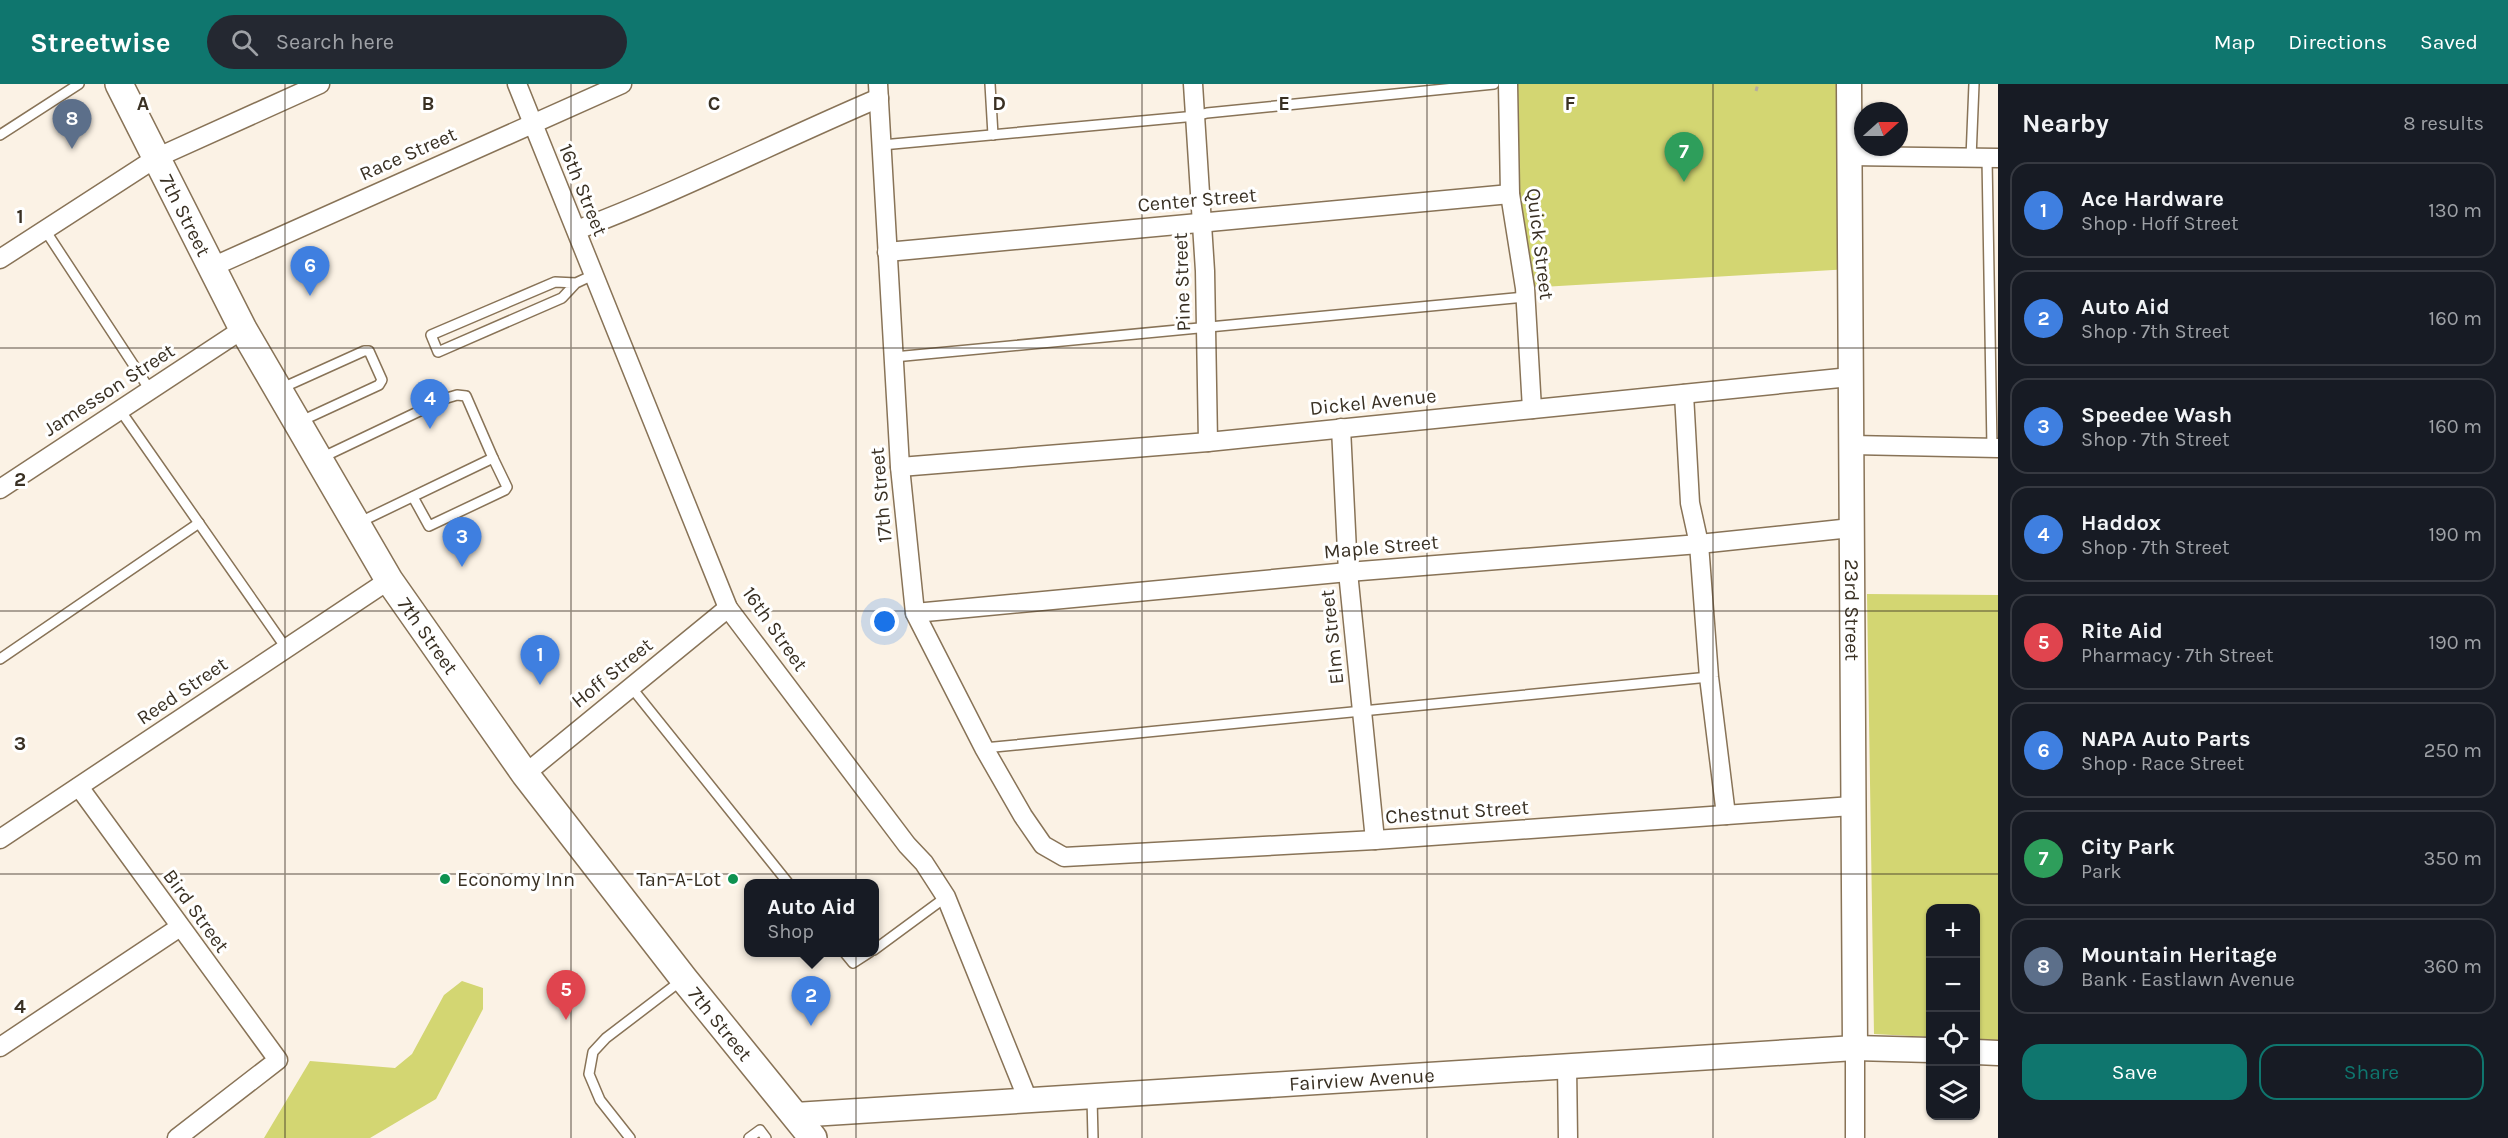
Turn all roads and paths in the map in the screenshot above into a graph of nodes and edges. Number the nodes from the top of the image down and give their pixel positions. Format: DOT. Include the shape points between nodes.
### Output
graph roads {
  1 [pos="79,84"];
  2 [pos="119,84"];
  3 [pos="320,84"];
  4 [pos="517,84"];
  5 [pos="622,84"];
  6 [pos="990,84"];
  7 [pos="1193,84"];
  8 [pos="1494,84"];
  9 [pos="1508,84"];
  10 [pos="1758,84"];
  11 [pos="1849,84"];
  12 [pos="1974,84"];
  13 [pos="878,91"];
  14 [pos="1756,91"];
  15 [pos="1196,116"];
  16 [pos="531,123"];
  17 [pos="0,135"];
  18 [pos="993,135"];
  19 [pos="882,145"];
  20 [pos="1849,156"];
  21 [pos="156,158"];
  22 [pos="1985,158"];
  23 [pos="1510,194"];
  24 [pos="1203,222"];
  25 [pos="45,230"];
  26 [pos="577,230"];
  27 [pos="887,252"];
  28 [pos="0,259"];
  29 [pos="212,267"];
  30 [pos="585,279"];
  31 [pos="1525,297"];
  32 [pos="1994,297"];
  33 [pos="1207,326"];
  34 [pos="243,329"];
  35 [pos="894,357"];
  36 [pos="1850,376"];
  37 [pos="150,390"];
  38 [pos="278,390"];
  39 [pos="1684,394"];
  40 [pos="1532,409"];
  41 [pos="120,410"];
  42 [pos="297,423"];
  43 [pos="1341,428"];
  44 [pos="1208,442"];
  45 [pos="1852,445"];
  46 [pos="1995,448"];
  47 [pos="493,458"];
  48 [pos="319,460"];
  49 [pos="900,467"];
  50 [pos="0,489"];
  51 [pos="413,497"];
  52 [pos="199,523"];
  53 [pos="356,524"];
  54 [pos="1851,528"];
  55 [pos="1699,544"];
  56 [pos="1348,572"];
  57 [pos="388,580"];
  58 [pos="728,608"];
  59 [pos="915,613"];
  60 [pos="286,648"];
  61 [pos="0,659"];
  62 [pos="1709,677"];
  63 [pos="631,687"];
  64 [pos="1363,711"];
  65 [pos="984,748"];
  66 [pos="525,774"];
  67 [pos="79,787"];
  68 [pos="1852,806"];
  69 [pos="1726,815"];
  70 [pos="0,839"];
  71 [pos="1375,840"];
  72 [pos="1064,857"];
  73 [pos="785,879"];
  74 [pos="946,897"];
  75 [pos="180,927"];
  76 [pos="879,946"];
  77 [pos="848,957"];
  78 [pos="862,957"];
  79 [pos="684,979"];
  80 [pos="0,1047"];
  81 [pos="1855,1048"];
  82 [pos="1926,1050"];
  83 [pos="1980,1052"];
  84 [pos="1998,1053"];
  85 [pos="1567,1066"];
  86 [pos="1092,1096"];
  87 [pos="1028,1100"];
  88 [pos="795,1115"];
  89 [pos="177,1138"];
  90 [pos="630,1138"];
  91 [pos="749,1138"];
  92 [pos="766,1138"];
  93 [pos="813,1138"];
  94 [pos="1093,1138"];
  95 [pos="1568,1138"];
  96 [pos="1855,1138"];
  1 -- 17 [label="lane"];
  2 -- 21 [label="main road, 7th Street"];
  3 -- 21 [label="street"];
  4 -- 16 [label="street, 16th Street"];
  5 -- 16 [label="street, Race Street"];
  6 -- 18 [label="lane"];
  7 -- 15 [label="street, Pine Street"];
  8 -- 15 [label="lane"];
  9 -- 23 [label="street, Quick Street"];
  10 -- 14 [label="path"];
  11 -- 20 [label="street, 23rd Street"];
  12 -- 22 [label="lane"];
  13 -- 19 [label="street, 17th Street"];
  13 -- 26 [label="street" via="794,135"];
  15 -- 18 [label="lane"];
  15 -- 24 [label="street, Pine Street"];
  16 -- 26 [label="street, 16th Street"];
  16 -- 29 [label="street, Race Street"];
  18 -- 19 [label="lane"];
  19 -- 27 [label="street, 17th Street"];
  20 -- 22 [label="street"];
  20 -- 36 [label="street, 23rd Street"];
  21 -- 25 [label="street"];
  21 -- 29 [label="main road, 7th Street"];
  22 -- 32 [label="lane"];
  23 -- 24 [label="street, Center Street"];
  23 -- 31 [label="street, Quick Street"];
  24 -- 27 [label="street, Center Street"];
  24 -- 33 [label="street, Pine Street"];
  25 -- 28 [label="street"];
  25 -- 37 [label="lane"];
  26 -- 30 [label="street, 16th Street"];
  27 -- 35 [label="street, 17th Street"];
  29 -- 34 [label="main road, 7th Street"];
  30 -- 30 [label="lane" via="555,282 431,335 438,352 562,298"];
  30 -- 58 [label="street, 16th Street"];
  31 -- 33 [label="lane"];
  31 -- 40 [label="street, Quick Street"];
  32 -- 46 [label="lane"];
  33 -- 35 [label="lane"];
  33 -- 44 [label="street, Pine Street"];
  34 -- 37 [label="street, Jamesson Street"];
  34 -- 38 [label="main road, 7th Street"];
  35 -- 49 [label="street, 17th Street"];
  36 -- 39 [label="street, Dickel Avenue"];
  36 -- 45 [label="street, 23rd Street"];
  37 -- 41 [label="street, Jamesson Street"];
  38 -- 42 [label="main road, 7th Street"];
  38 -- 42 [label="lane" via="369,351 382,380 379,385"];
  39 -- 40 [label="street, Dickel Avenue"];
  39 -- 55 [label="street" via="1690,503"];
  40 -- 43 [label="street, Dickel Avenue"];
  41 -- 50 [label="street, Jamesson Street"];
  41 -- 52 [label="lane"];
  42 -- 48 [label="main road, 7th Street"];
  43 -- 44 [label="street, Dickel Avenue"];
  43 -- 56 [label="street, Elm Street"];
  44 -- 49 [label="street, Dickel Avenue"];
  45 -- 46 [label="street"];
  45 -- 54 [label="street, 23rd Street"];
  47 -- 48 [label="lane" via="466,396 457,395"];
  47 -- 51 [label="lane"];
  47 -- 51 [label="lane" via="505,490 429,526"];
  48 -- 53 [label="main road, 7th Street"];
  49 -- 59 [label="street, 17th Street"];
  51 -- 53 [label="lane"];
  52 -- 60 [label="lane"];
  52 -- 61 [label="lane"];
  53 -- 57 [label="main road, 7th Street"];
  54 -- 55 [label="street, Maple Street"];
  54 -- 68 [label="street, 23rd Street"];
  55 -- 56 [label="street, Maple Street"];
  55 -- 62 [label="street"];
  56 -- 59 [label="street, Maple Street"];
  56 -- 64 [label="street, Elm Street"];
  57 -- 60 [label="street, Reed Street"];
  57 -- 66 [label="main road, 7th Street"];
  58 -- 63 [label="street, Hoff Street"];
  58 -- 74 [label="street, 16th Street"];
  59 -- 65 [label="street, 17th Street"];
  60 -- 67 [label="street, Reed Street"];
  62 -- 64 [label="lane"];
  62 -- 69 [label="street"];
  63 -- 66 [label="street, Hoff Street"];
  63 -- 73 [label="lane"];
  64 -- 65 [label="lane"];
  64 -- 71 [label="street, Elm Street"];
  65 -- 72 [label="street, 17th Street" via="1043,845"];
  66 -- 79 [label="main road, 7th Street"];
  67 -- 70 [label="street, Reed Street"];
  67 -- 75 [label="street, Bird Street"];
  68 -- 69 [label="street, Chestnut Street"];
  68 -- 81 [label="street, 23rd Street"];
  69 -- 71 [label="street, Chestnut Street"];
  71 -- 72 [label="street, Chestnut Street"];
  74 -- 76 [label="lane"];
  74 -- 87 [label="street, 16th Street"];
  75 -- 80 [label="street"];
  75 -- 89 [label="street, Bird Street" via="278,1060"];
  77 -- 78 [label="lane" via="853,963"];
  79 -- 88 [label="main road, 7th Street"];
  79 -- 90 [label="lane" via="593,1052 589,1074 600,1100"];
  81 -- 82 [label="street, Fairview Avenue"];
  81 -- 85 [label="street, Fairview Avenue"];
  81 -- 96 [label="street, 23rd Street"];
  83 -- 84 [label="street"];
  85 -- 86 [label="street, Fairview Avenue"];
  85 -- 95 [label="street"];
  86 -- 87 [label="street, Fairview Avenue"];
  86 -- 94 [label="lane"];
  87 -- 88 [label="street, Fairview Avenue"];
  88 -- 93 [label="main road, 7th Street"];
  91 -- 92 [label="lane" via="760,1130"];
}
